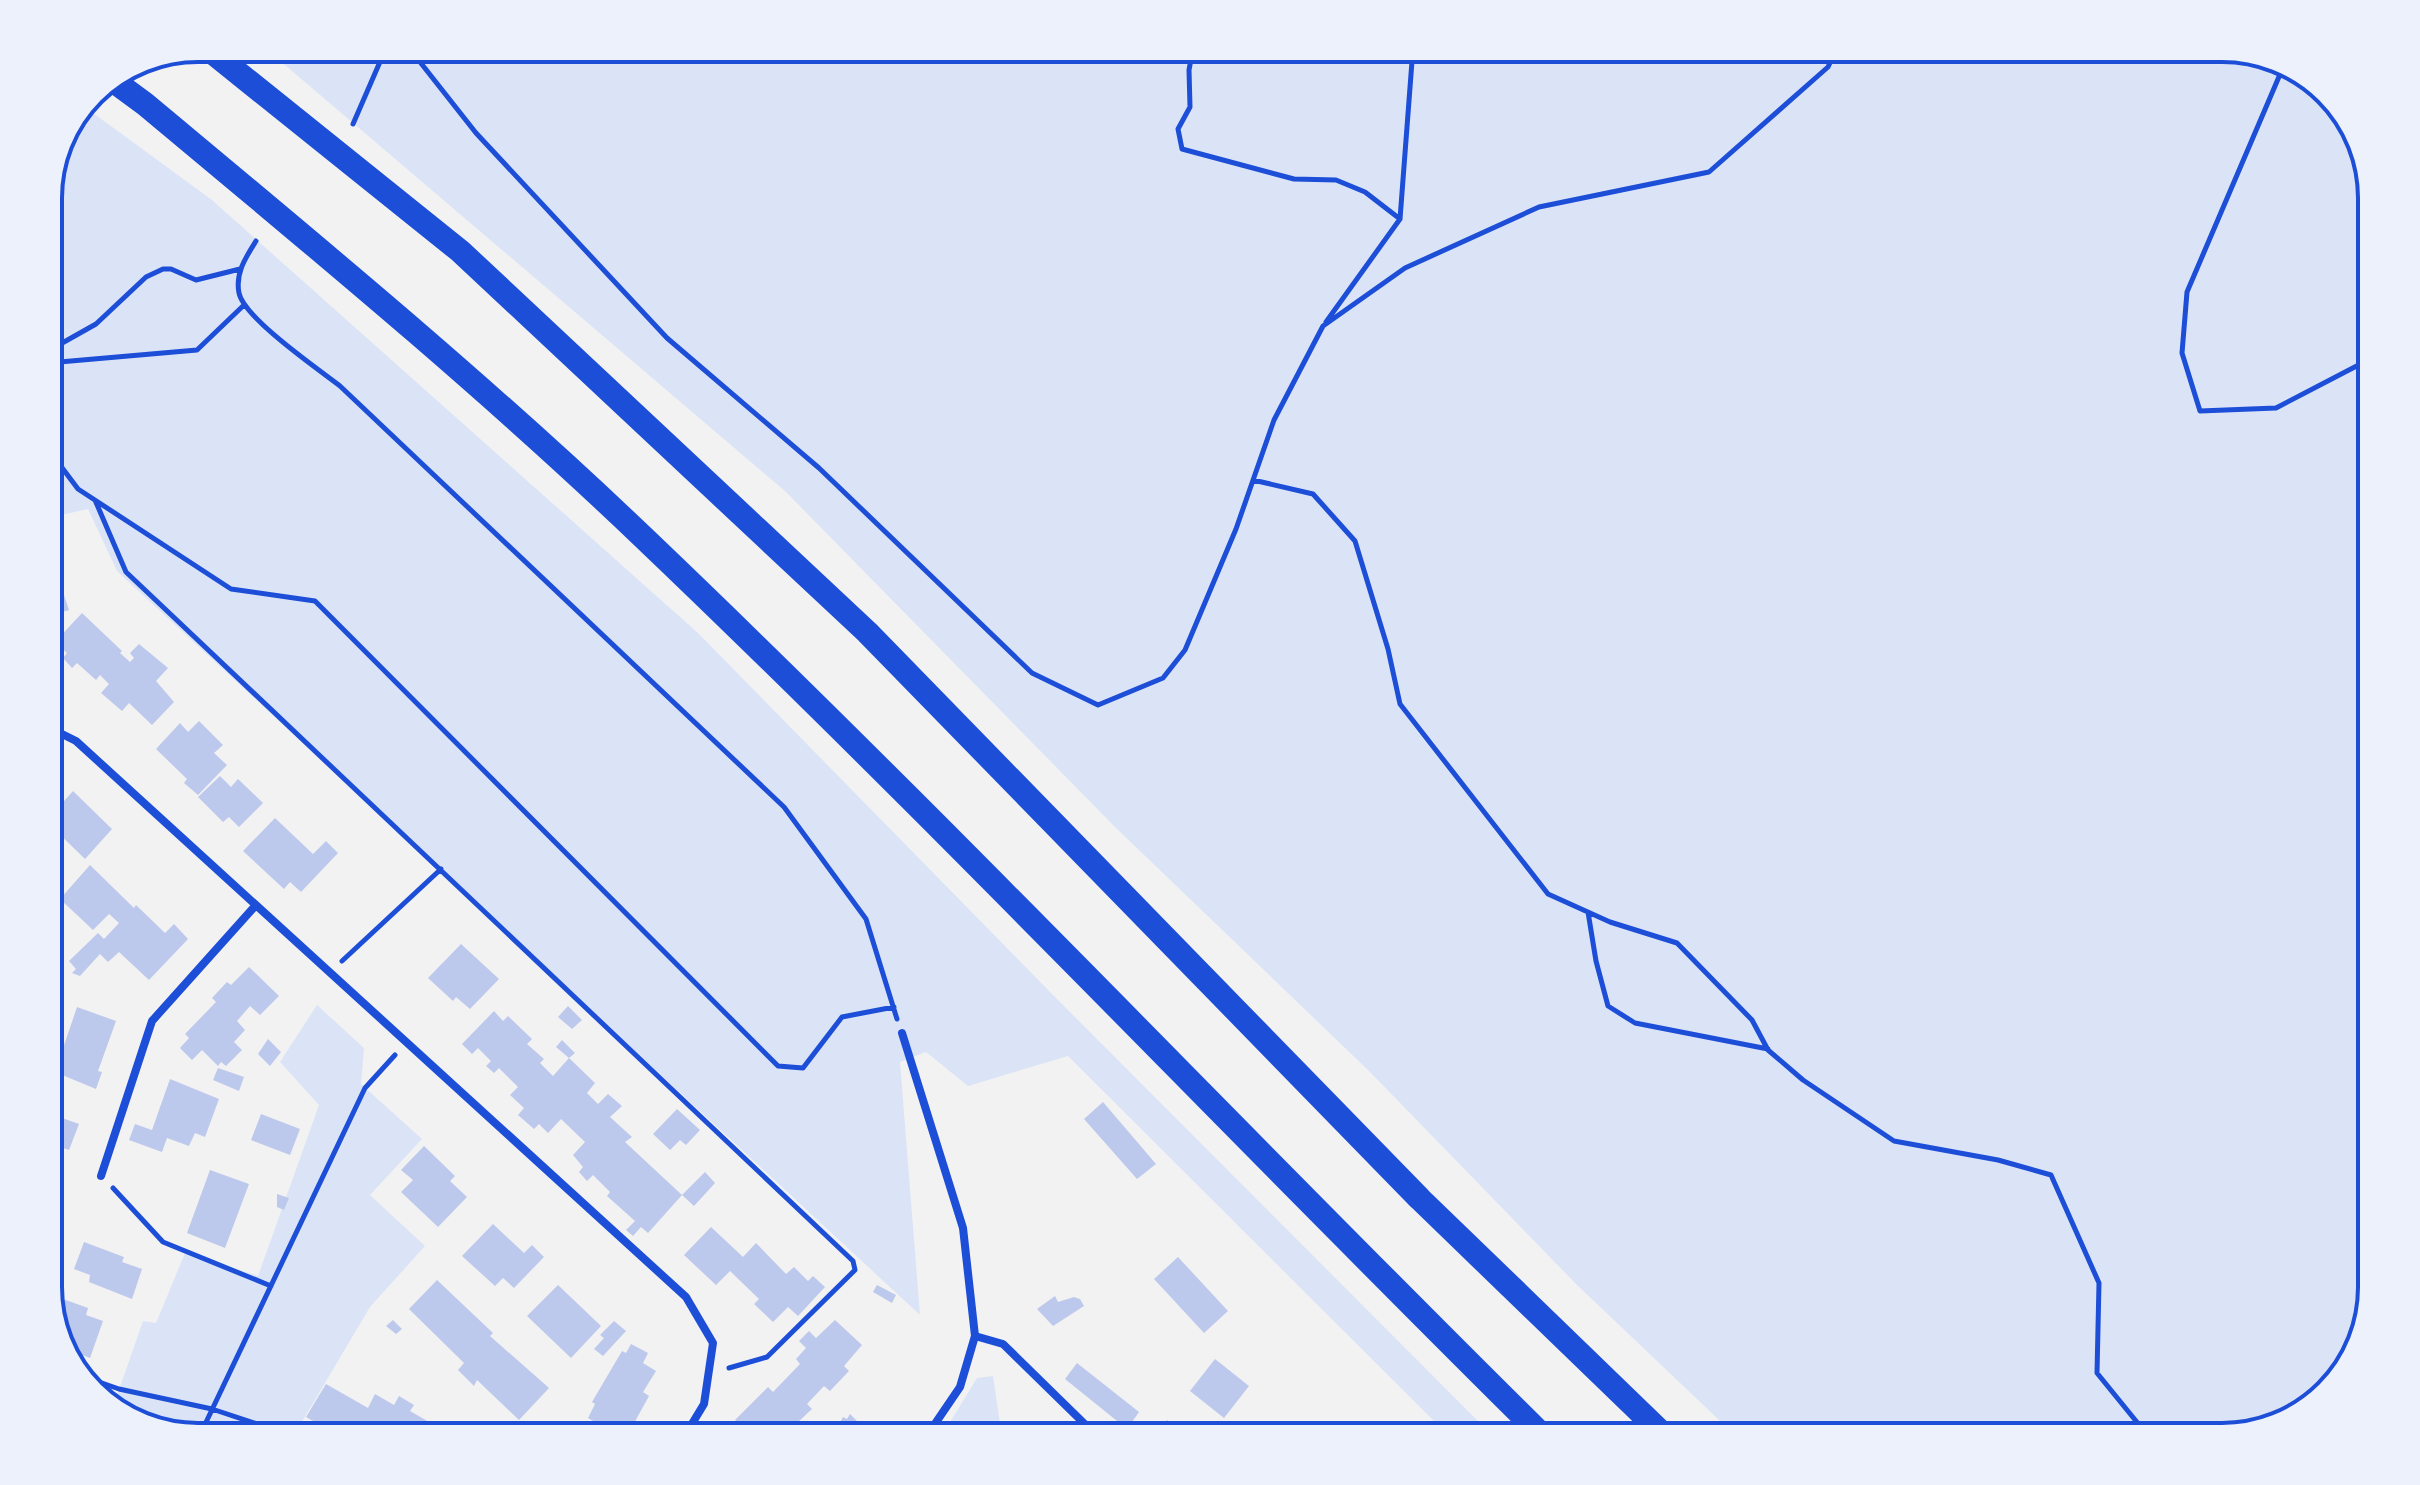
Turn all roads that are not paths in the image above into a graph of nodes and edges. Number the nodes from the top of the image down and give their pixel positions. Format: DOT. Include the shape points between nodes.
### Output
graph roads {
  1 [pos="224,62"];
  2 [pos="121,86"];
  3 [pos="62,734"];
  4 [pos="256,905"];
  5 [pos="902,1033"];
  6 [pos="101,1176"];
  7 [pos="975,1336"];
  8 [pos="692,1423"];
  9 [pos="936,1423"];
  10 [pos="1084,1423"];
  11 [pos="1530,1423"];
  12 [pos="1652,1423"];
  1 -- 12 [label="highway" via="460,251 867,632 1420,1199"];
  2 -- 11 [label="highway" via="414,328 640,534 864,751"];
  3 -- 4 [label="street" via="76,741"];
  4 -- 6 [label="street" via="152,1021"];
  4 -- 8 [label="street" via="686,1297 713,1343 704,1404"];
  5 -- 7 [label="street" via="963,1228"];
  7 -- 9 [label="street" via="960,1387"];
  7 -- 10 [label="street" via="1003,1344"];
}
